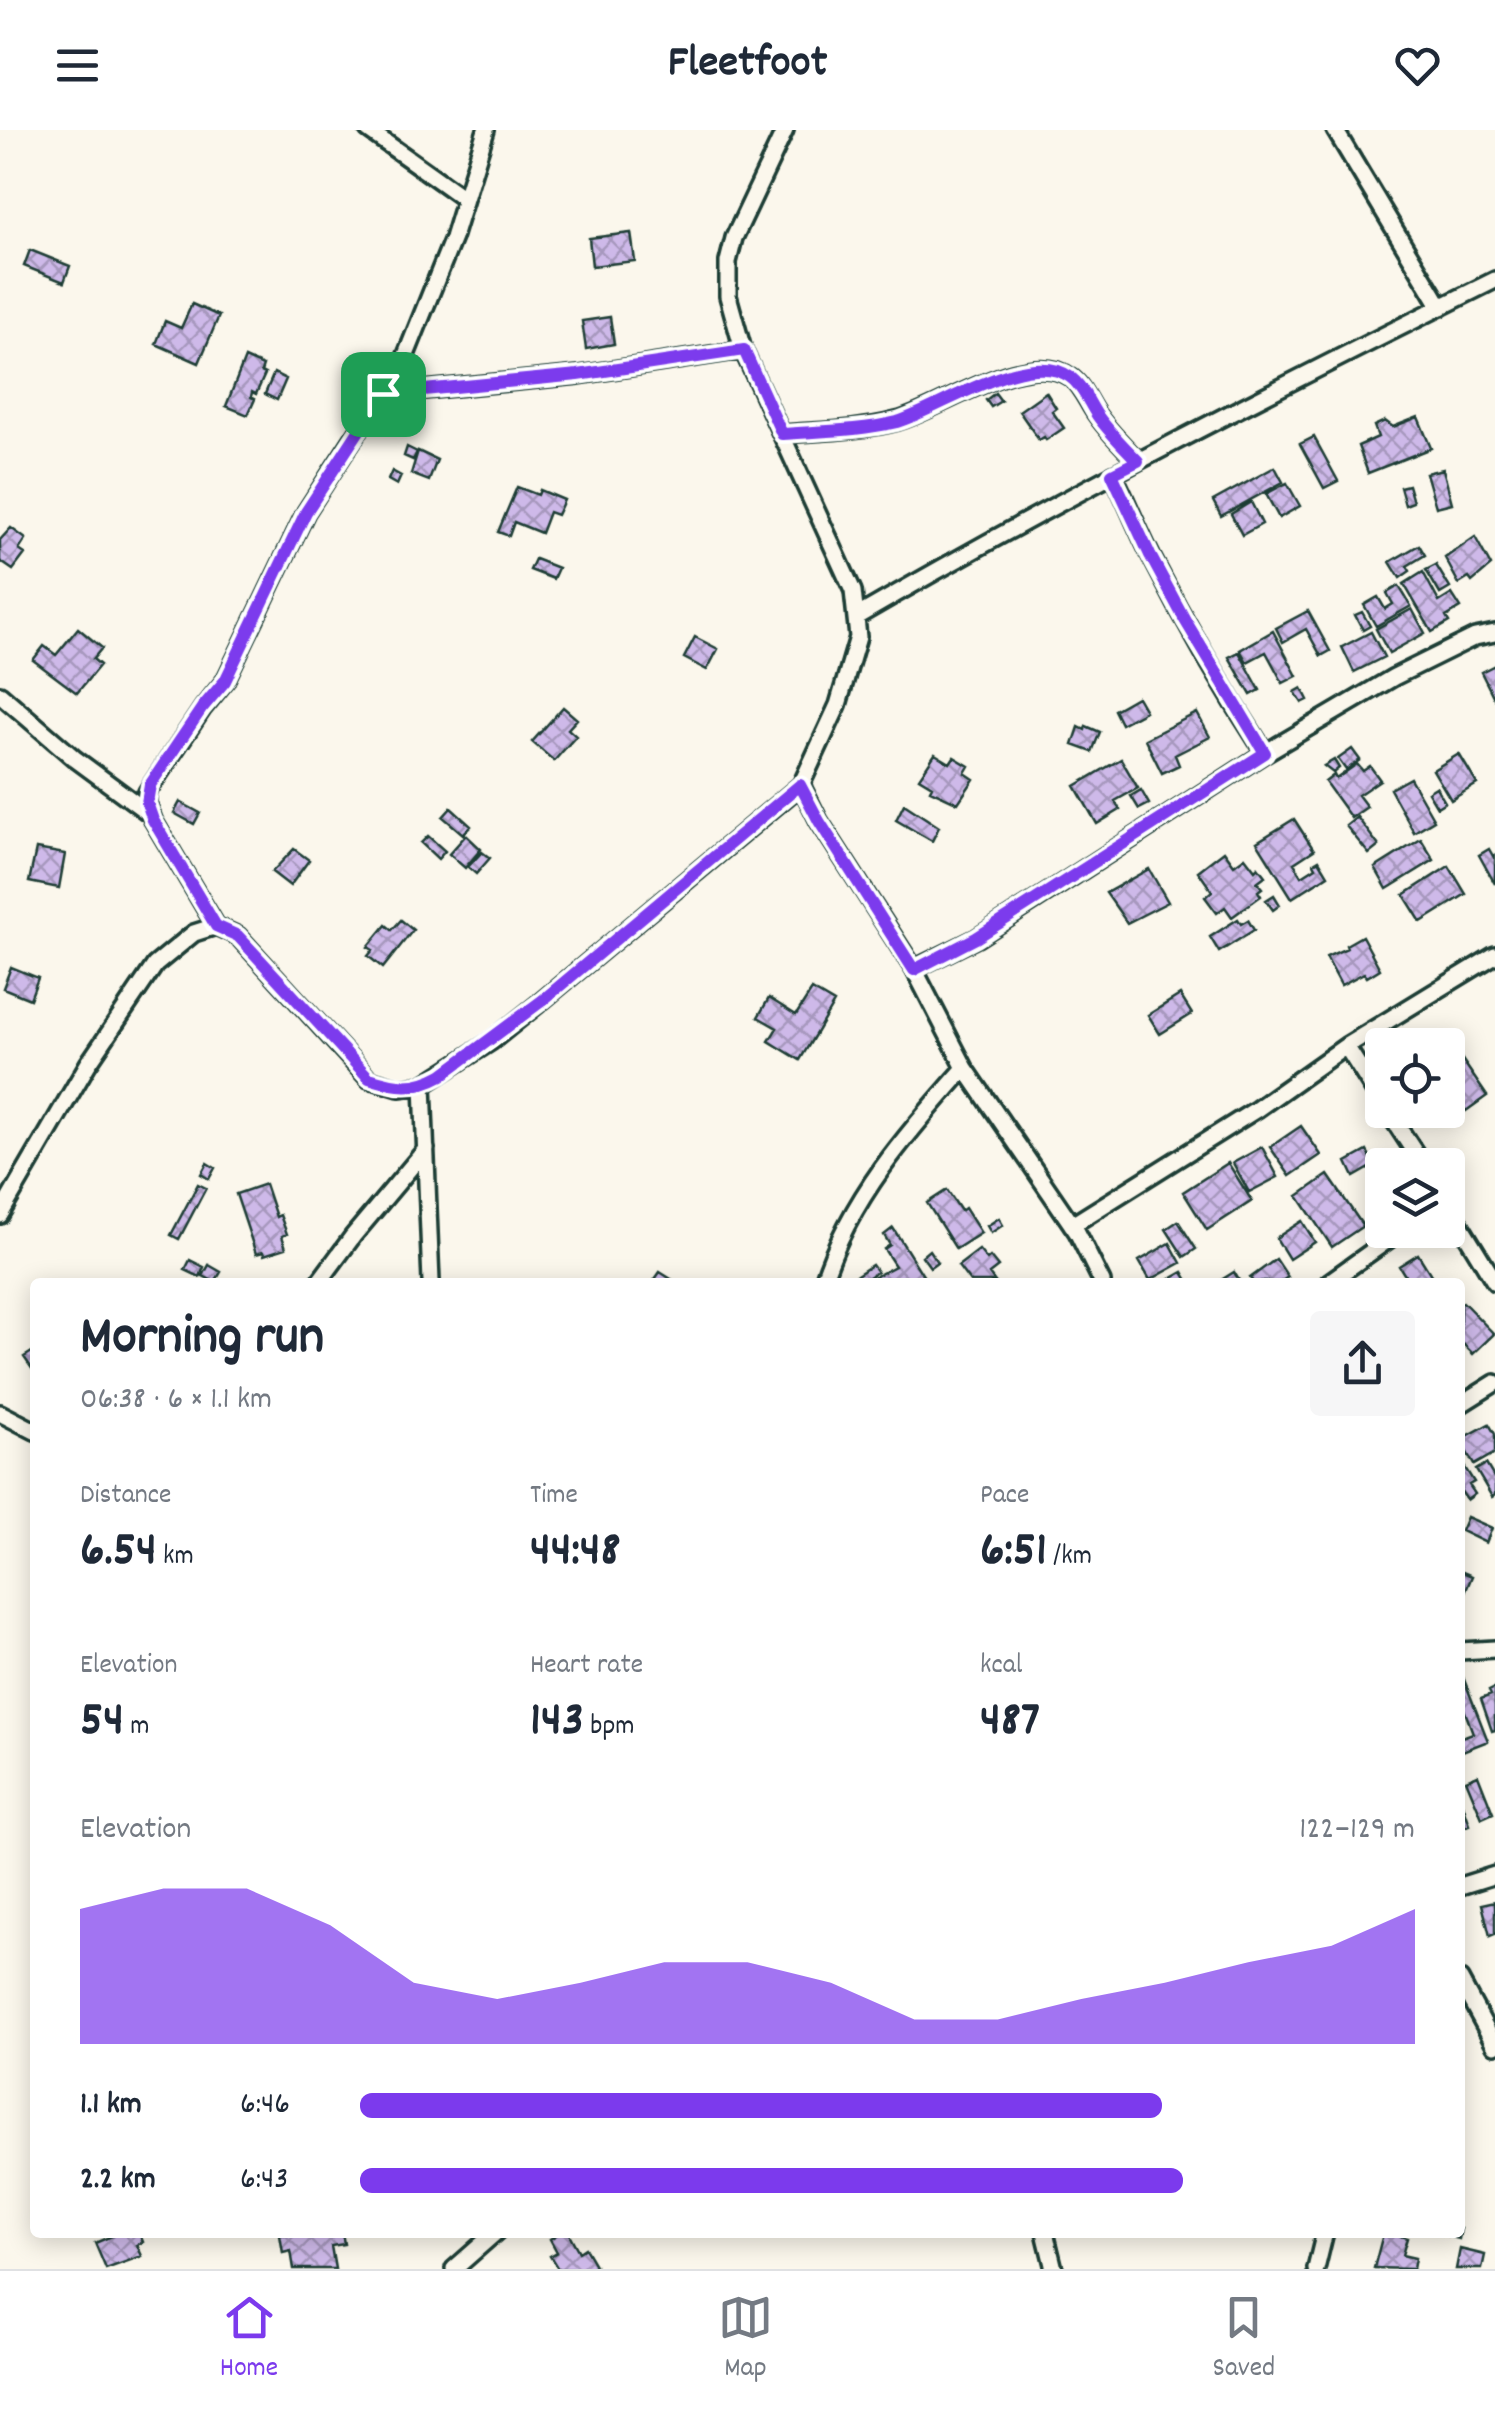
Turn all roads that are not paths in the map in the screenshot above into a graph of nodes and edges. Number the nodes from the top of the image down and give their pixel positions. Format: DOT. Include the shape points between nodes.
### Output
graph roads {
  1 [pos="368,130"];
  2 [pos="486,130"];
  3 [pos="785,130"];
  4 [pos="1335,130"];
  5 [pos="464,199"];
  6 [pos="1495,280"];
  7 [pos="1441,307"];
  8 [pos="744,350"];
  9 [pos="383,394"];
  10 [pos="782,434"];
  11 [pos="1138,461"];
  12 [pos="1112,474"];
  13 [pos="856,617"];
  14 [pos="1495,633"];
  15 [pos="0,694"];
  16 [pos="1265,753"];
  17 [pos="800,785"];
  18 [pos="150,814"];
  19 [pos="216,926"];
  20 [pos="1495,956"];
  21 [pos="914,970"];
  22 [pos="1346,1046"];
  23 [pos="966,1068"];
  24 [pos="1365,1076"];
  25 [pos="423,1085"];
  26 [pos="426,1149"];
  27 [pos="22,1177"];
  28 [pos="0,1184"];
  29 [pos="0,1216"];
  30 [pos="1072,1224"];
  31 [pos="1465,1233"];
  32 [pos="1377,1248"];
  33 [pos="322,1278"];
  34 [pos="431,1278"];
  35 [pos="824,1278"];
  36 [pos="1100,1278"];
  37 [pos="1335,1278"];
  38 [pos="1495,1282"];
  39 [pos="1495,1383"];
  40 [pos="1465,1402"];
  41 [pos="0,1414"];
  42 [pos="30,1429"];
  43 [pos="1495,1649"];
  44 [pos="1465,1651"];
  45 [pos="1495,1875"];
  46 [pos="1465,1884"];
  47 [pos="1465,1989"];
  48 [pos="1495,2045"];
  49 [pos="489,2238"];
  50 [pos="1046,2238"];
  51 [pos="1324,2238"];
  52 [pos="454,2269"];
  53 [pos="1054,2269"];
  54 [pos="1316,2269"];
  1 -- 5 [label="street"];
  2 -- 5 [label="street"];
  3 -- 8 [label="street" via="728,262 728,296"];
  4 -- 7 [label="street"];
  5 -- 9 [label="street" via="404,360"];
  6 -- 7 [label="street"];
  7 -- 11 [label="street"];
  8 -- 9 [label="street"];
  8 -- 10 [label="street"];
  9 -- 18 [label="street" via="306,512 225,681 150,785"];
  10 -- 11 [label="street" via="902,420 980,385 1050,368 1071,377"];
  10 -- 13 [label="street" via="854,591"];
  11 -- 12 [label="street"];
  12 -- 13 [label="street"];
  12 -- 16 [label="street" via="1185,620"];
  13 -- 17 [label="street" via="858,638 838,705"];
  14 -- 16 [label="street" via="1394,677"];
  15 -- 18 [label="street"];
  16 -- 21 [label="street" via="976,938"];
  17 -- 21 [label="street"];
  17 -- 25 [label="street" via="530,1011"];
  18 -- 19 [label="street"];
  19 -- 25 [label="street" via="238,936 369,1078 399,1088"];
  19 -- 27 [label="street" via="194,933 154,964"];
  20 -- 22 [label="street"];
  21 -- 23 [label="street"];
  22 -- 24 [label="street"];
  22 -- 30 [label="street"];
  23 -- 30 [label="street"];
  23 -- 35 [label="street" via="899,1142"];
  25 -- 26 [label="street"];
  26 -- 33 [label="street"];
  26 -- 34 [label="street"];
  27 -- 28 [label="street"];
  27 -- 29 [label="street"];
  30 -- 36 [label="street"];
  31 -- 38 [label="street"];
  32 -- 37 [label="street"];
  39 -- 40 [label="street"];
  41 -- 42 [label="street"];
  43 -- 44 [label="street"];
  45 -- 46 [label="street"];
  47 -- 48 [label="street"];
  49 -- 52 [label="street"];
  50 -- 53 [label="street"];
  51 -- 54 [label="street"];
}
